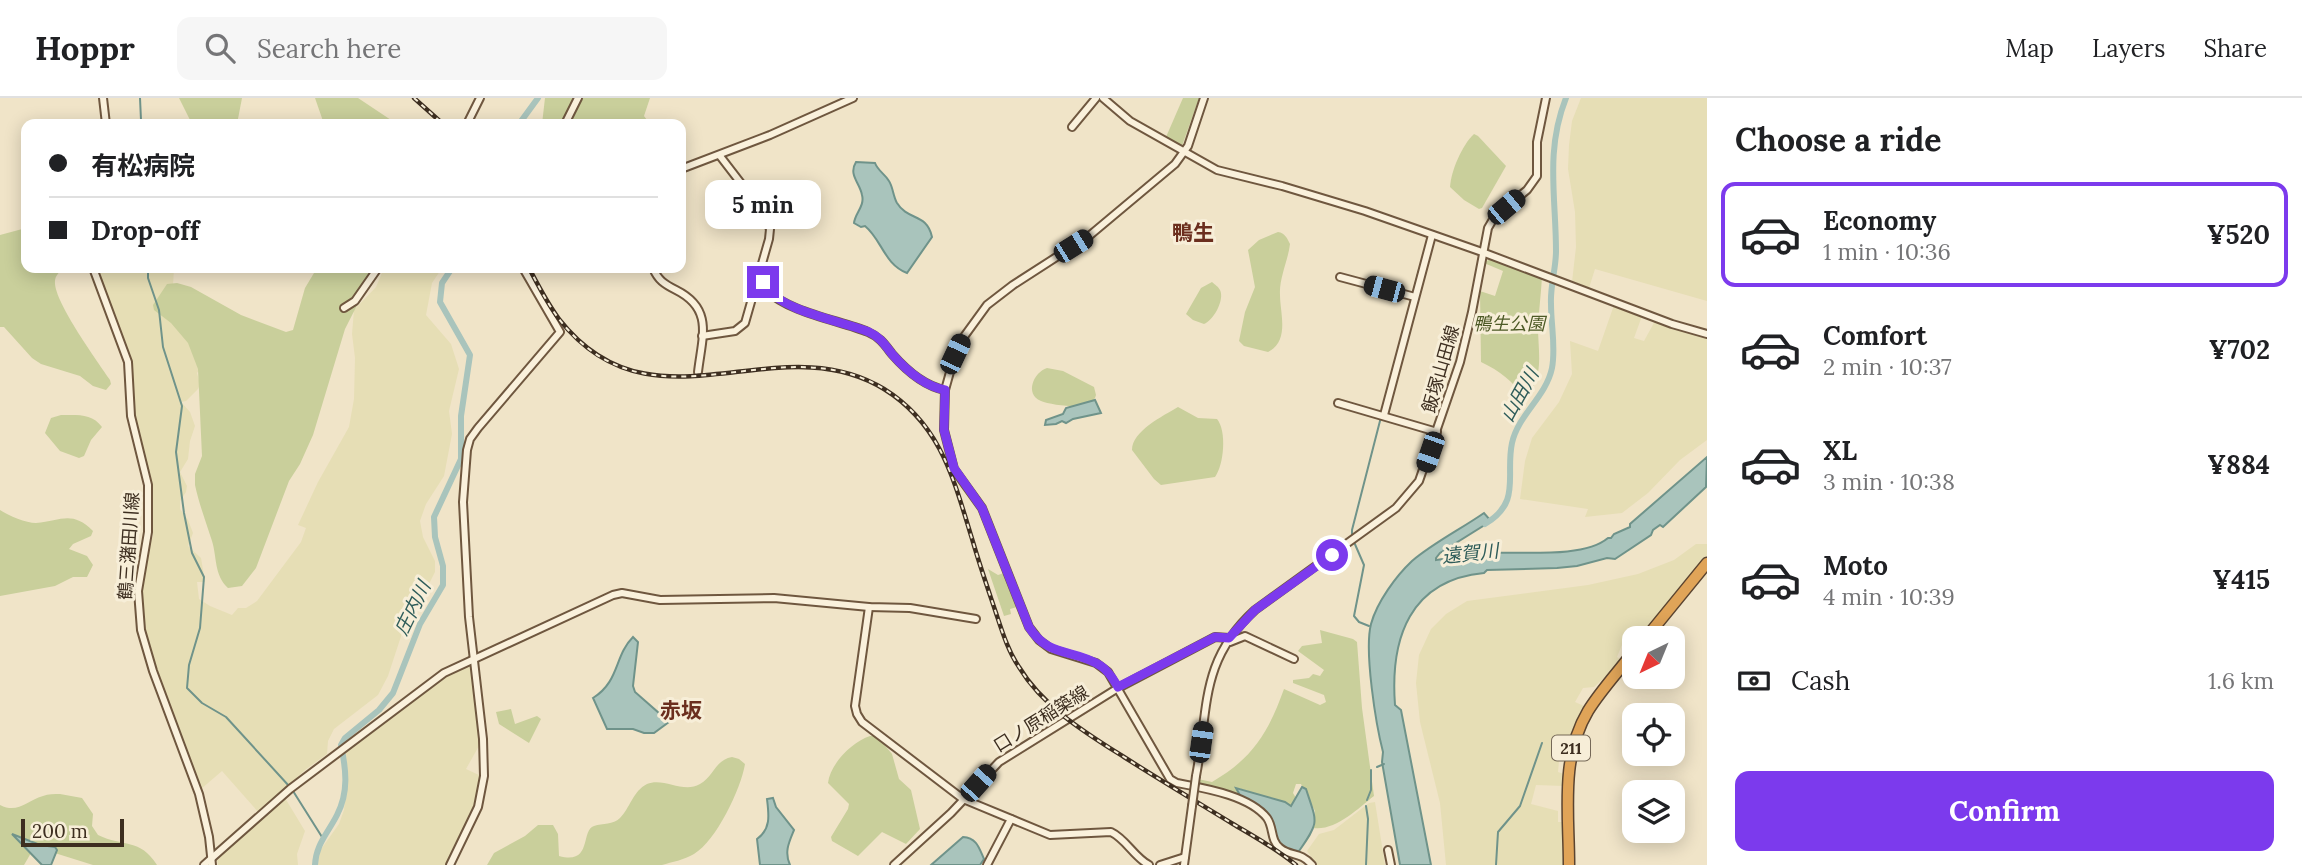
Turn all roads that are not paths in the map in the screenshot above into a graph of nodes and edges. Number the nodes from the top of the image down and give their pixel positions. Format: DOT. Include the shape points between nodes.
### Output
graph roads {
  1 [pos="103,98"];
  2 [pos="480,98"];
  3 [pos="578,98"];
  4 [pos="853,98"];
  5 [pos="1096,98"];
  6 [pos="1103,98"];
  7 [pos="1204,98"];
  8 [pos="1544,99"];
  9 [pos="105,119"];
  10 [pos="470,119"];
  11 [pos="568,119"];
  12 [pos="1072,127"];
  13 [pos="1185,153"];
  14 [pos="720,156"];
  15 [pos="686,167"];
  16 [pos="1432,235"];
  17 [pos="1482,252"];
  18 [pos="760,270"];
  19 [pos="95,273"];
  20 [pos="375,273"];
  21 [pos="526,273"];
  22 [pos="655,273"];
  23 [pos="1340,277"];
  24 [pos="1415,297"];
  25 [pos="344,308"];
  26 [pos="1707,334"];
  27 [pos="702,336"];
  28 [pos="698,372"];
  29 [pos="945,390"];
  30 [pos="1338,403"];
  31 [pos="1384,415"];
  32 [pos="1437,432"];
  33 [pos="1707,563"];
  34 [pos="869,607"];
  35 [pos="976,619"];
  36 [pos="1655,626"];
  37 [pos="1228,639"];
  38 [pos="1294,659"];
  39 [pos="474,660"];
  40 [pos="1622,667"];
  41 [pos="1118,687"];
  42 [pos="963,799"];
  43 [pos="1011,819"];
  44 [pos="1388,850"];
  45 [pos="212,861"];
  46 [pos="1185,861"];
  47 [pos="204,865"];
  48 [pos="450,865"];
  49 [pos="894,865"];
  50 [pos="987,865"];
  51 [pos="1149,865"];
  52 [pos="1160,865"];
  53 [pos="1312,865"];
  54 [pos="1391,865"];
  55 [pos="1569,865"];
  1 -- 9 [label="street"];
  2 -- 10 [label="street"];
  3 -- 11 [label="street"];
  4 -- 14 [label="street"];
  5 -- 12 [label="street"];
  6 -- 13 [label="street" via="1120,115"];
  7 -- 13 [label="street"];
  8 -- 17 [label="street, 飯塚山田線" via="1537,176 1491,222"];
  13 -- 16 [label="street" via="1227,174 1282,186"];
  13 -- 29 [label="street" via="1089,236 987,305 962,338"];
  14 -- 15 [label="street"];
  14 -- 18 [label="street" via="767,220 769,239"];
  16 -- 17 [label="street"];
  16 -- 24 [label="street"];
  17 -- 26 [label="street"];
  17 -- 32 [label="street, 飯塚山田線" via="1468,331"];
  18 -- 27 [label="street" via="740,329"];
  18 -- 29 [label="street" via="765,286 775,296 872,334 918,378"];
  19 -- 45 [label="street, 鶴三潴田川線" via="128,362 131,416 148,485 149,516 138,591 141,630 199,794"];
  20 -- 25 [label="street" via="355,301"];
  21 -- 39 [label="street" via="561,332 484,420 467,450 463,502"];
  22 -- 27 [label="street" via="662,283 698,306"];
  23 -- 24 [label="street"];
  24 -- 31 [label="street"];
  27 -- 28 [label="street"];
  29 -- 41 [label="street" via="944,430 954,468 982,508 1029,627 1051,649 1101,666"];
  30 -- 31 [label="street"];
  31 -- 32 [label="street"];
  32 -- 37 [label="street, 飯塚山田線" via="1419,481 1396,508 1255,610"];
  33 -- 36 [label="highway"];
  34 -- 35 [label="street" via="910,608"];
  34 -- 39 [label="street" via="774,598 660,600 620,593"];
  34 -- 42 [label="street" via="857,714"];
  37 -- 38 [label="street" via="1245,636"];
  37 -- 41 [label="street, 口ノ原稲築線" via="1215,637"];
  37 -- 46 [label="street, 飯塚山田線, bridge" via="1208,690"];
  39 -- 45 [label="street" via="444,673 330,758"];
  39 -- 48 [label="street" via="484,776 475,816"];
  40 -- 55 [label="highway, 211" via="1592,704 1571,749"];
  41 -- 42 [label="street, 口ノ原稲築線" via="999,762"];
  41 -- 53 [label="street" via="1170,779 1221,793 1258,810 1270,822 1278,846"];
  42 -- 43 [label="street"];
  42 -- 49 [label="street, 口ノ原稲築線"];
  43 -- 50 [label="street"];
  43 -- 51 [label="street" via="1050,835 1111,832"];
  44 -- 54 [label="street"];
  45 -- 47 [label="street"];
  46 -- 52 [label="street"];
}
